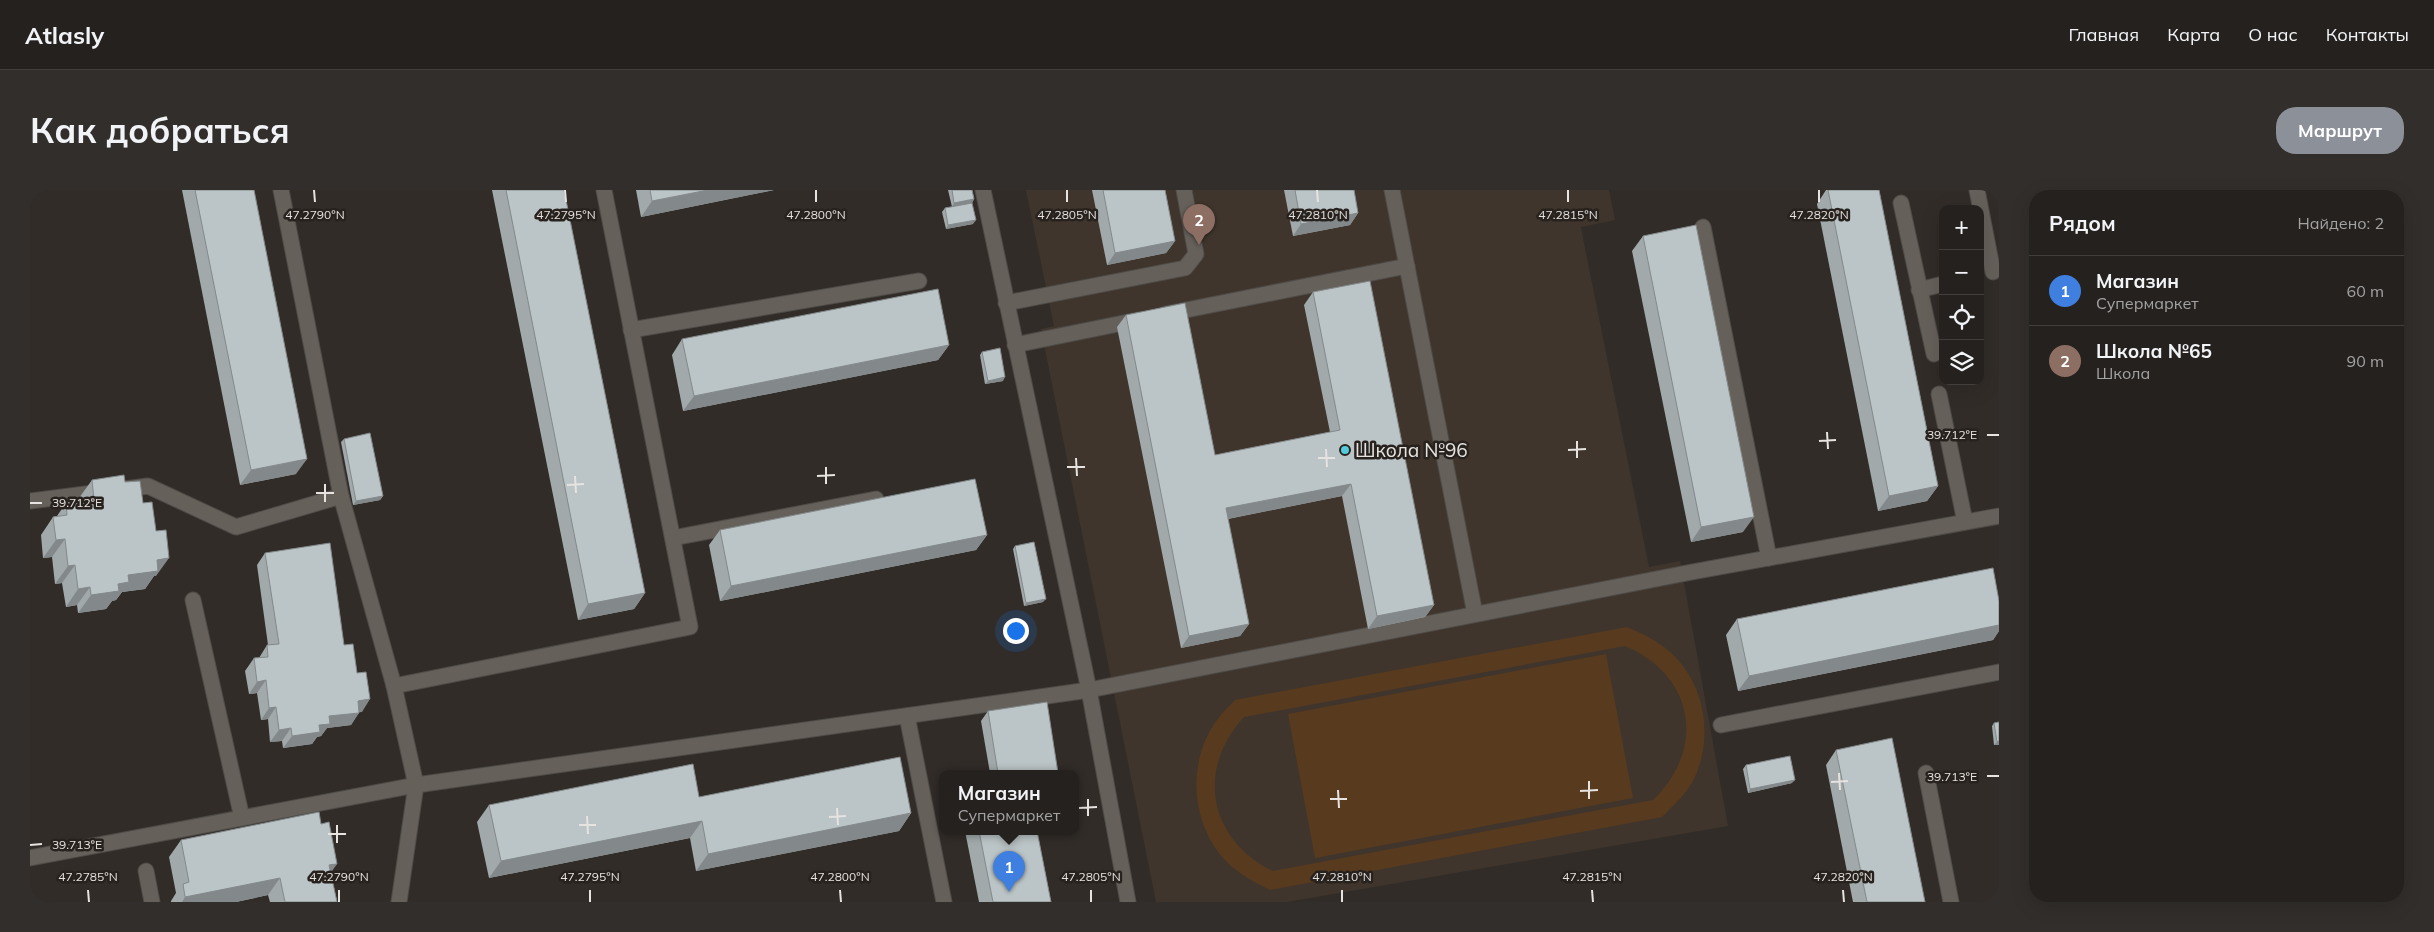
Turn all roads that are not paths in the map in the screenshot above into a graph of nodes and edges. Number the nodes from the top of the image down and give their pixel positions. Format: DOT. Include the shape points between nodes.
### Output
graph roads {
  1 [pos="281,190"];
  2 [pos="604,190"];
  3 [pos="983,190"];
  4 [pos="1184,190"];
  5 [pos="1392,190"];
  6 [pos="1977,190"];
  7 [pos="1901,203"];
  8 [pos="1703,227"];
  9 [pos="1407,266"];
  10 [pos="1991,273"];
  11 [pos="919,281"];
  12 [pos="1939,285"];
  13 [pos="1919,290"];
  14 [pos="1006,303"];
  15 [pos="631,330"];
  16 [pos="1015,345"];
  17 [pos="1934,354"];
  18 [pos="1939,394"];
  19 [pos="341,496"];
  20 [pos="888,496"];
  21 [pos="30,501"];
  22 [pos="1999,516"];
  23 [pos="1965,522"];
  24 [pos="672,538"];
  25 [pos="1769,558"];
  26 [pos="193,600"];
  27 [pos="1475,614"];
  28 [pos="1999,672"];
  29 [pos="394,686"];
  30 [pos="1089,690"];
  31 [pos="907,716"];
  32 [pos="1721,724"];
  33 [pos="1926,773"];
  34 [pos="416,785"];
  35 [pos="242,818"];
  36 [pos="30,858"];
  37 [pos="146,871"];
  38 [pos="152,902"];
  39 [pos="399,902"];
  40 [pos="944,902"];
  41 [pos="1128,902"];
  42 [pos="1951,902"];
  1 -- 19 [label="lane"];
  2 -- 15 [label="lane"];
  3 -- 14 [label="lane"];
  4 -- 14 [label="lane" via="1196,254 1185,268"];
  5 -- 9 [label="lane"];
  6 -- 10 [label="lane"];
  7 -- 13 [label="lane"];
  8 -- 25 [label="lane"];
  9 -- 16 [label="lane"];
  9 -- 27 [label="lane"];
  11 -- 15 [label="lane"];
  12 -- 13 [label="lane"];
  13 -- 17 [label="lane"];
  14 -- 16 [label="lane"];
  15 -- 24 [label="lane"];
  16 -- 30 [label="lane"];
  18 -- 23 [label="lane"];
  19 -- 21 [label="lane" via="236,527 148,486"];
  19 -- 29 [label="lane"];
  20 -- 24 [label="lane"];
  22 -- 23 [label="lane"];
  23 -- 25 [label="lane"];
  24 -- 29 [label="lane" via="690,627"];
  25 -- 27 [label="lane"];
  26 -- 35 [label="lane"];
  27 -- 30 [label="lane"];
  28 -- 32 [label="lane"];
  29 -- 34 [label="lane"];
  30 -- 31 [label="lane"];
  30 -- 41 [label="lane"];
  31 -- 34 [label="lane"];
  31 -- 40 [label="lane"];
  33 -- 42 [label="lane"];
  34 -- 35 [label="lane"];
  34 -- 39 [label="lane"];
  35 -- 36 [label="lane"];
  37 -- 38 [label="lane"];
}
